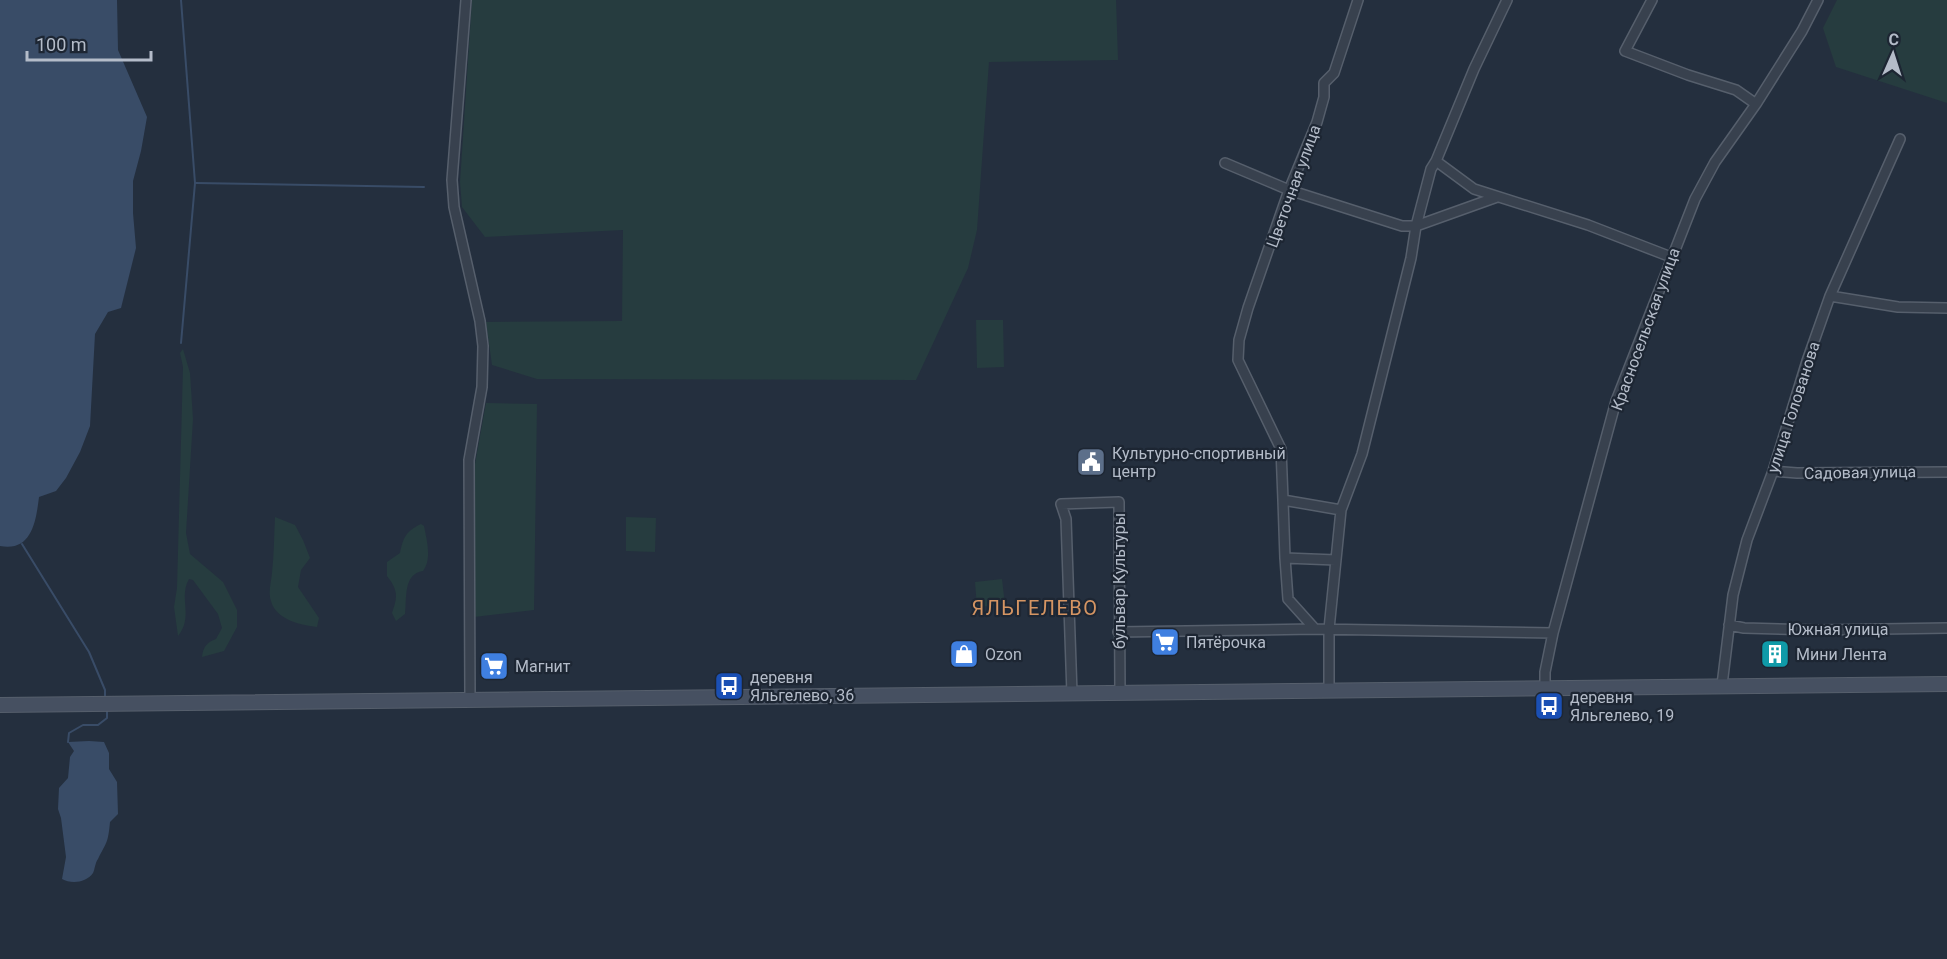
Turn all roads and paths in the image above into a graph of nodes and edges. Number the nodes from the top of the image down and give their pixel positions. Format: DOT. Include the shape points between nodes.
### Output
graph roads {
  1 [pos="466,0"];
  2 [pos="1358,0"];
  3 [pos="1507,0"];
  4 [pos="1652,0"];
  5 [pos="1818,0"];
  6 [pos="1756,104"];
  7 [pos="1900,139"];
  8 [pos="1436,160"];
  9 [pos="1225,163"];
  10 [pos="1289,190"];
  11 [pos="1497,197"];
  12 [pos="1416,226"];
  13 [pos="1671,257"];
  14 [pos="1830,296"];
  15 [pos="1947,308"];
  16 [pos="1773,471"];
  17 [pos="1947,472"];
  18 [pos="1283,500"];
  19 [pos="1341,510"];
  20 [pos="1285,558"];
  21 [pos="1336,560"];
  22 [pos="1729,625"];
  23 [pos="1947,628"];
  24 [pos="1315,629"];
  25 [pos="1329,629"];
  26 [pos="1118,632"];
  27 [pos="1552,633"];
  28 [pos="1947,684"];
  29 [pos="1722,685"];
  30 [pos="1545,687"];
  31 [pos="1329,690"];
  32 [pos="1120,693"];
  33 [pos="1072,694"];
  34 [pos="470,699"];
  35 [pos="0,705"];
  1 -- 34 [label="street" via="452,180 483,346 482,387 469,459"];
  2 -- 10 [label="street, Цветочная улица" via="1334,73 1324,83 1317,122"];
  3 -- 8 [label="street"];
  4 -- 6 [label="street" via="1625,51 1736,90"];
  5 -- 6 [label="street, Красносельская улица"];
  6 -- 13 [label="street, Красносельская улица" via="1714,162"];
  7 -- 14 [label="street, улица Голованова"];
  8 -- 11 [label="street" via="1474,189"];
  8 -- 12 [label="street"];
  9 -- 10 [label="street"];
  10 -- 12 [label="street" via="1402,226"];
  10 -- 18 [label="street, Цветочная улица" via="1248,308 1238,360 1281,449"];
  11 -- 12 [label="street"];
  11 -- 13 [label="street" via="1588,225"];
  12 -- 19 [label="street" via="1412,258 1362,454"];
  13 -- 27 [label="street, Красносельская улица" via="1616,401"];
  14 -- 15 [label="street" via="1898,307"];
  14 -- 16 [label="street, улица Голованова"];
  16 -- 17 [label="street, Садовая улица"];
  16 -- 22 [label="street, улица Голованова" via="1747,540"];
  18 -- 19 [label="street"];
  18 -- 20 [label="street, Цветочная улица"];
  19 -- 21 [label="street"];
  20 -- 21 [label="street"];
  20 -- 24 [label="street, Цветочная улица" via="1288,599"];
  21 -- 25 [label="street"];
  22 -- 23 [label="street, Южная улица" via="1818,630"];
  22 -- 29 [label="street, улица Голованова"];
  24 -- 25 [label="street"];
  24 -- 26 [label="street"];
  25 -- 27 [label="street"];
  25 -- 31 [label="street"];
  26 -- 32 [label="street, бульвар Культуры"];
  26 -- 33 [label="street, бульвар Культуры" via="1119,502 1061,504 1066,519"];
  27 -- 30 [label="street, Красносельская улица"];
  28 -- 29 [label="main road"];
  29 -- 30 [label="main road"];
  30 -- 31 [label="main road"];
  31 -- 32 [label="main road"];
  32 -- 33 [label="main road"];
  33 -- 34 [label="main road"];
  34 -- 35 [label="main road"];
}
